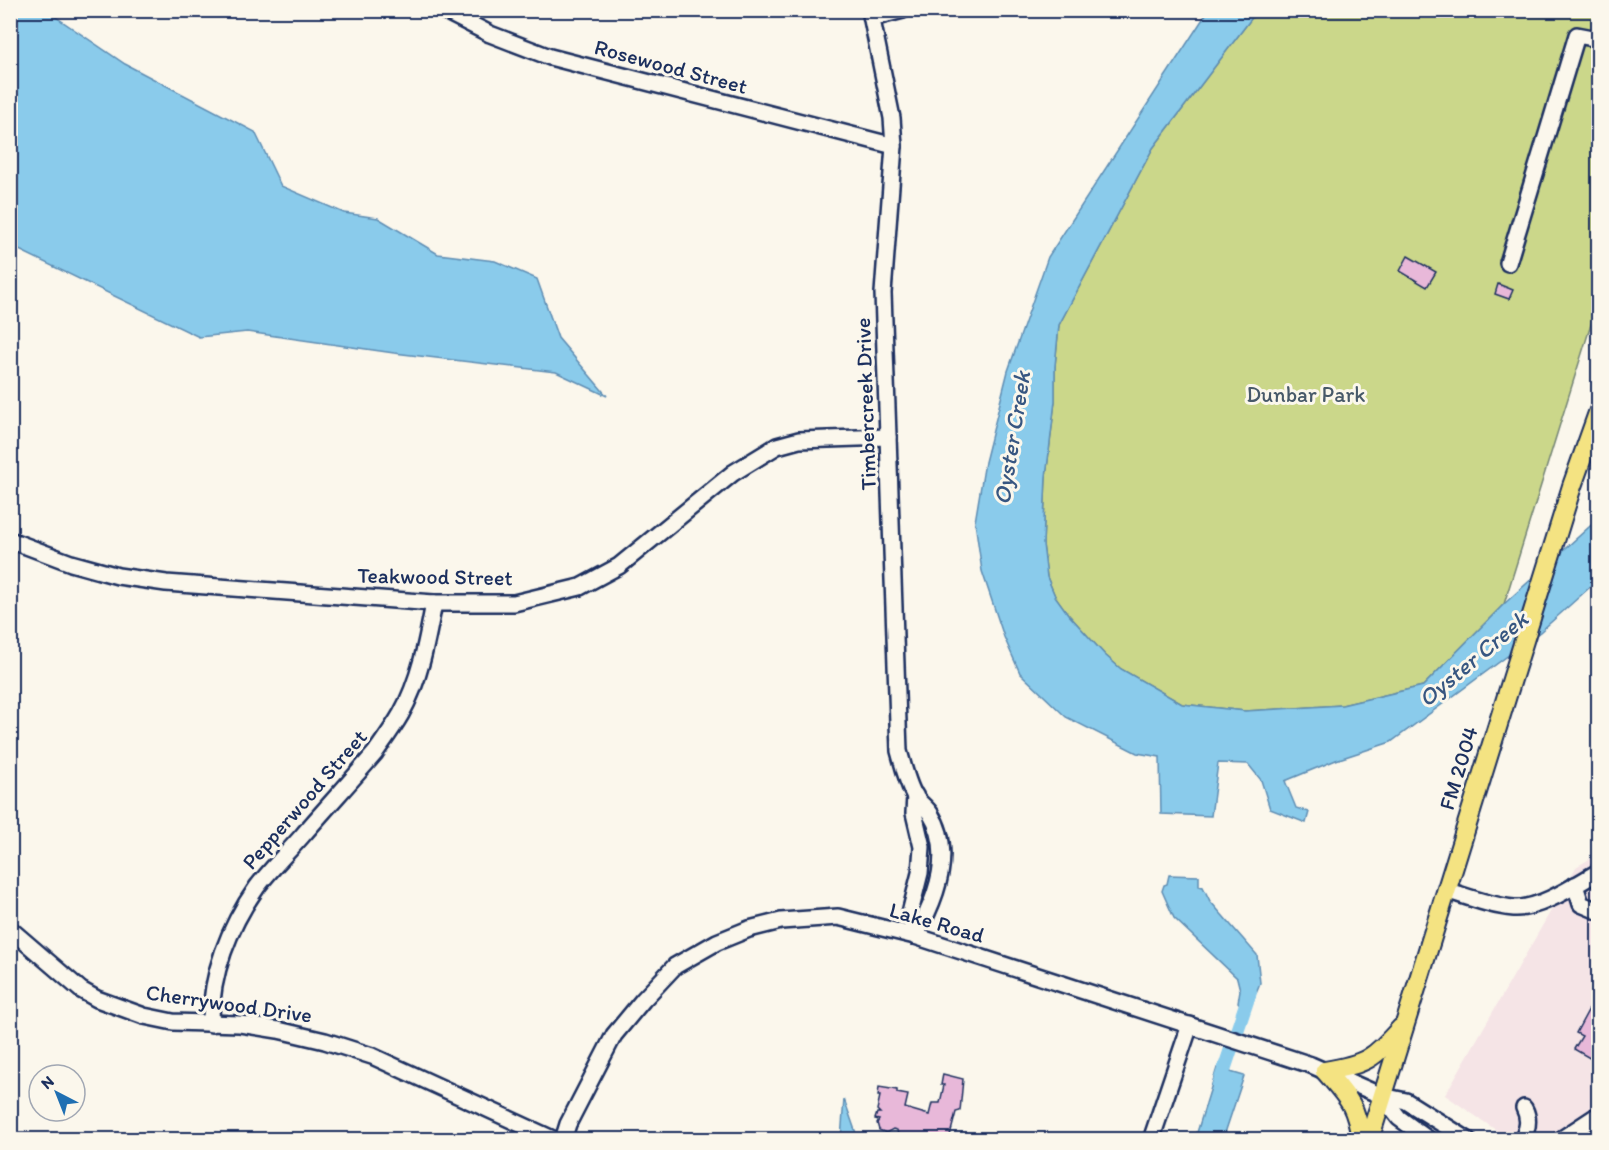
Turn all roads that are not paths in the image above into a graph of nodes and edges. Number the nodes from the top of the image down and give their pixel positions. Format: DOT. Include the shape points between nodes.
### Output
graph roads {
  1 [pos="443,10"];
  2 [pos="903,10"];
  3 [pos="871,14"];
  4 [pos="1599,39"];
  5 [pos="894,146"];
  6 [pos="1508,263"];
  7 [pos="1599,413"];
  8 [pos="888,437"];
  9 [pos="10,540"];
  10 [pos="434,603"];
  11 [pos="1599,872"];
  12 [pos="1575,885"];
  13 [pos="1446,890"];
  14 [pos="1599,911"];
  15 [pos="10,929"];
  16 [pos="915,936"];
  17 [pos="211,1024"];
  18 [pos="1405,1024"];
  19 [pos="1190,1025"];
  20 [pos="1325,1071"];
  21 [pos="1382,1096"];
  22 [pos="1524,1108"];
  23 [pos="1599,1115"];
  24 [pos="555,1140"];
  25 [pos="563,1140"];
  26 [pos="1151,1140"];
  27 [pos="1361,1140"];
  28 [pos="1369,1140"];
  29 [pos="1430,1140"];
  30 [pos="1468,1140"];
  31 [pos="1522,1140"];
  32 [pos="1560,1140"];
  1 -- 5 [label="street, Rosewood Street" via="489,34 550,57"];
  2 -- 3 [label="street"];
  3 -- 5 [label="street, Timbercreek Drive"];
  4 -- 6 [label="street" via="1577,35"];
  5 -- 8 [label="street, Timbercreek Drive" via="883,292"];
  7 -- 13 [label="main road, FM 2004 / FM 2004" via="1572,486"];
  8 -- 10 [label="street, Teakwood Street" via="800,440 777,446 733,473 618,566 580,587 514,603"];
  8 -- 16 [label="street, Timbercreek Drive" via="899,751 915,795 930,813 942,844 938,883"];
  9 -- 10 [label="street, Teakwood Street" via="118,576"];
  10 -- 17 [label="street, Pepperwood Street" via="420,668 389,733 271,870 243,909 216,976 210,999"];
  11 -- 12 [label="street"];
  12 -- 13 [label="street" via="1549,900 1516,908"];
  12 -- 14 [label="street" via="1581,904"];
  13 -- 18 [label="main road, FM 2004 / FM 2004"];
  15 -- 17 [label="street, Cherrywood Drive" via="81,990 97,999 144,1016"];
  16 -- 19 [label="street, Lake Road"];
  16 -- 25 [label="street, Lake Road" via="838,918 781,921 717,942 675,966 614,1035"];
  17 -- 24 [label="street, Cherrywood Drive" via="278,1030 372,1056"];
  18 -- 20 [label="main road" via="1370,1059 1352,1067"];
  18 -- 21 [label="main road, FM 2004 / FM 2004"];
  19 -- 20 [label="street, Lake Road"];
  19 -- 26 [label="street"];
  20 -- 21 [label="street, Lake Road"];
  20 -- 27 [label="main road" via="1353,1106"];
  21 -- 28 [label="main road, FM 2004 / FM 2004"];
  21 -- 29 [label="street, Lake Road" via="1399,1118"];
  21 -- 30 [label="street, Lake Road" via="1406,1101"];
  22 -- 31 [label="street" via="1528,1121"];
  23 -- 32 [label="street"];
}
